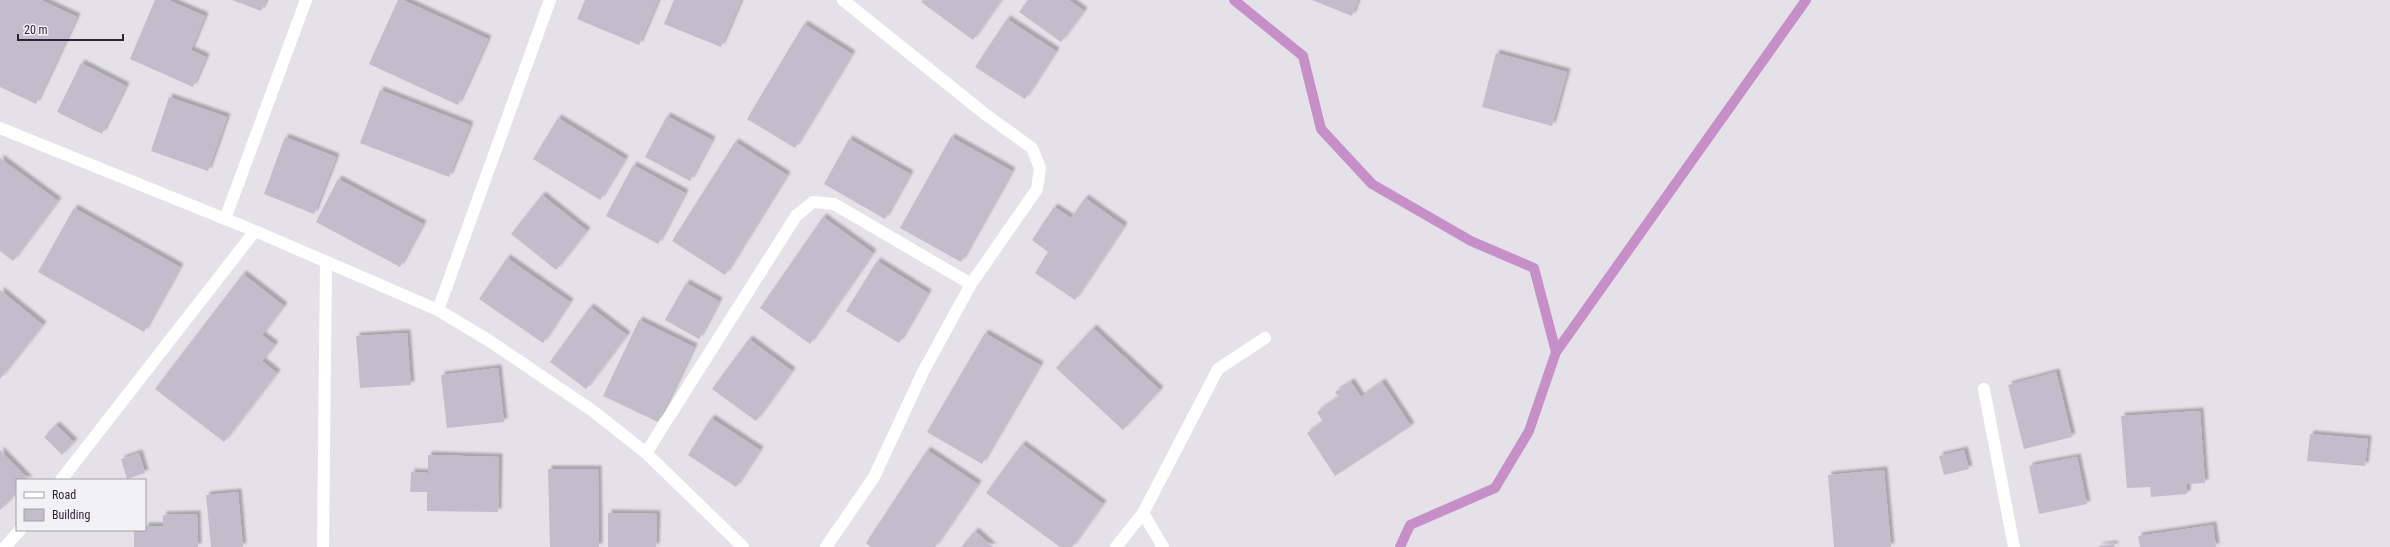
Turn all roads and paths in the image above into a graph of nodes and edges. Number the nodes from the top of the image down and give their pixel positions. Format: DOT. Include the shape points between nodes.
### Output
graph roads {
  1 [pos="306,0"];
  2 [pos="550,0"];
  3 [pos="843,0"];
  4 [pos="0,128"];
  5 [pos="225,219"];
  6 [pos="255,231"];
  7 [pos="326,262"];
  8 [pos="971,284"];
  9 [pos="438,310"];
  10 [pos="1265,338"];
  11 [pos="1984,389"];
  12 [pos="646,453"];
  13 [pos="62,479"];
  14 [pos="1143,513"];
  15 [pos="19,531"];
  16 [pos="5,547"];
  17 [pos="323,547"];
  18 [pos="743,547"];
  19 [pos="826,547"];
  20 [pos="1116,547"];
  21 [pos="1163,547"];
  22 [pos="2014,547"];
  1 -- 5 [label="street"];
  2 -- 9 [label="street"];
  3 -- 8 [label="street" via="985,114 1032,148 1040,168 1037,189"];
  4 -- 5 [label="street"];
  5 -- 6 [label="street"];
  6 -- 7 [label="street"];
  6 -- 13 [label="street"];
  7 -- 9 [label="street"];
  7 -- 17 [label="street"];
  8 -- 12 [label="street" via="834,204 813,202 796,216"];
  8 -- 19 [label="street" via="923,372 874,477"];
  9 -- 12 [label="street" via="488,340 593,411"];
  10 -- 14 [label="street" via="1218,369"];
  11 -- 22 [label="street"];
  12 -- 18 [label="street"];
  14 -- 20 [label="street"];
  14 -- 21 [label="street"];
  15 -- 16 [label="street"];
}
